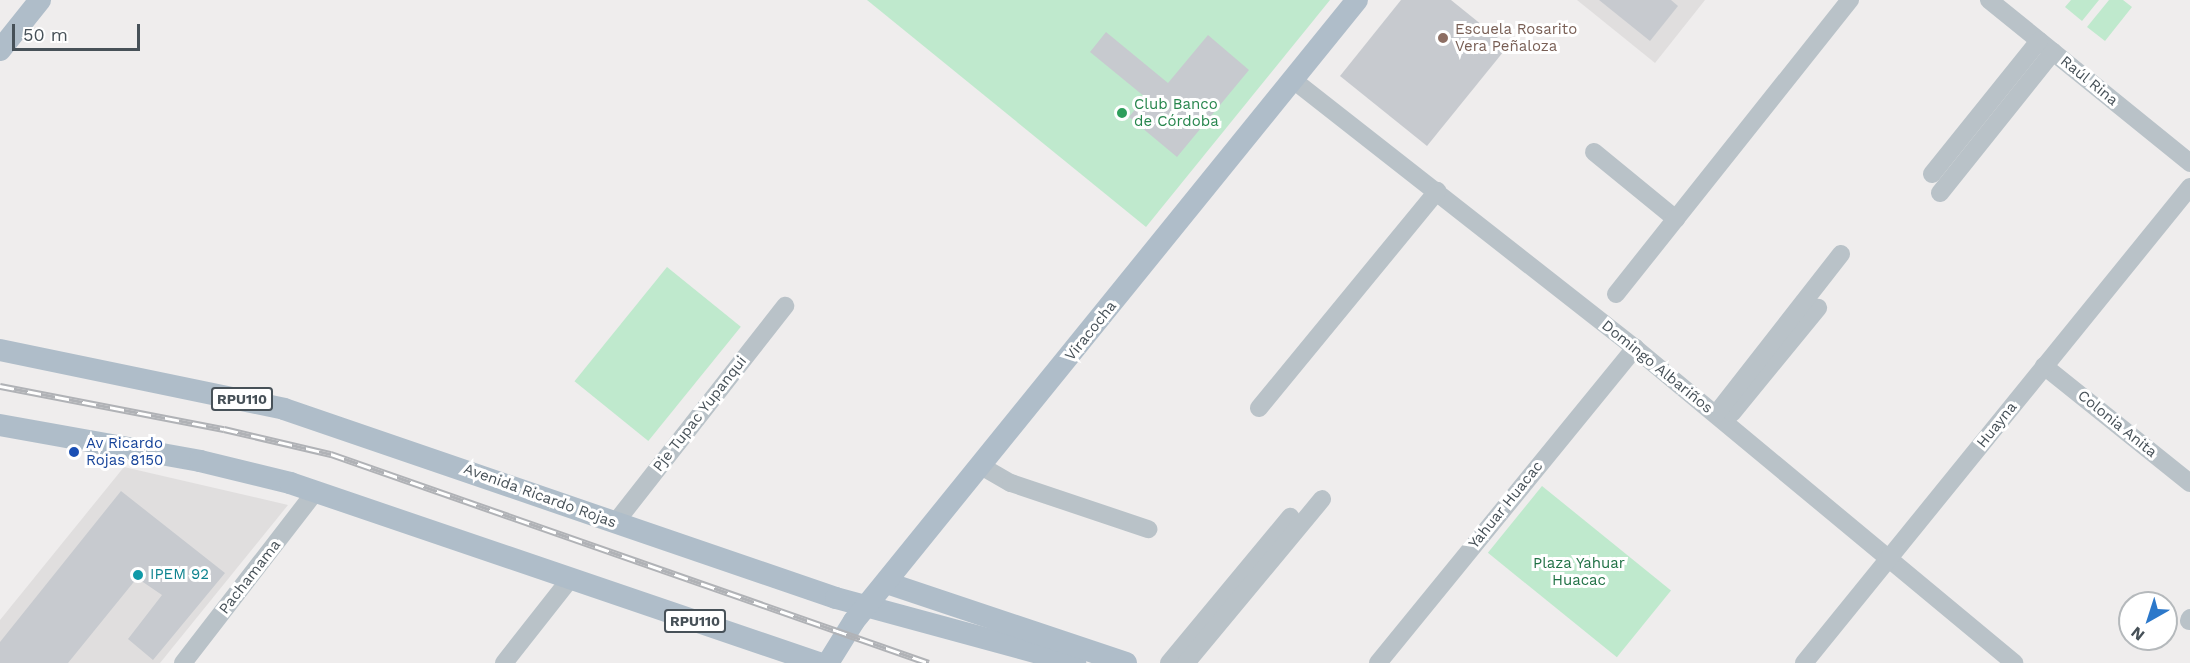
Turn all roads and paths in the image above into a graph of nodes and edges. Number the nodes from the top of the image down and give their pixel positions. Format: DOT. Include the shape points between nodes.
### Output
graph roads {
  1 [pos="40,0"];
  2 [pos="1357,0"];
  3 [pos="1850,0"];
  4 [pos="1989,0"];
  5 [pos="2046,46"];
  6 [pos="0,50"];
  7 [pos="1292,79"];
  8 [pos="1594,152"];
  9 [pos="2190,163"];
  10 [pos="1932,174"];
  11 [pos="2190,187"];
  12 [pos="1437,191"];
  13 [pos="1940,193"];
  14 [pos="1676,219"];
  15 [pos="1841,254"];
  16 [pos="1616,294"];
  17 [pos="785,306"];
  18 [pos="1818,309"];
  19 [pos="1635,348"];
  20 [pos="0,350"];
  21 [pos="2044,366"];
  22 [pos="1259,408"];
  23 [pos="1720,418"];
  24 [pos="0,425"];
  25 [pos="981,466"];
  26 [pos="2190,483"];
  27 [pos="316,491"];
  28 [pos="1322,500"];
  29 [pos="1290,517"];
  30 [pos="615,523"];
  31 [pos="1148,529"];
  32 [pos="1887,560"];
  33 [pos="571,578"];
  34 [pos="887,583"];
  35 [pos="865,607"];
  36 [pos="183,663"];
  37 [pos="504,663"];
  38 [pos="819,663"];
  39 [pos="828,663"];
  40 [pos="1075,663"];
  41 [pos="1126,663"];
  42 [pos="1169,663"];
  43 [pos="1186,663"];
  44 [pos="1378,663"];
  45 [pos="1804,663"];
  46 [pos="2014,663"];
  1 -- 6 [label="main road"];
  2 -- 7 [label="main road, Viracocha"];
  3 -- 14 [label="street"];
  4 -- 5 [label="street, Raúl Rina"];
  5 -- 9 [label="street, Raúl Rina"];
  5 -- 10 [label="street"];
  5 -- 13 [label="street"];
  7 -- 12 [label="street, Domingo Albariños"];
  7 -- 25 [label="main road, Viracocha"];
  8 -- 14 [label="street"];
  11 -- 21 [label="street, Huayna"];
  12 -- 19 [label="street, Domingo Albariños"];
  12 -- 22 [label="street"];
  14 -- 16 [label="street"];
  15 -- 23 [label="street"];
  17 -- 30 [label="street, Pje Tupac Yupanqui"];
  18 -- 23 [label="street"];
  19 -- 23 [label="street, Domingo Albariños"];
  19 -- 44 [label="street, Yahuar Huacac"];
  20 -- 30 [label="main road, Avenida Ricardo Rojas / RPU110" via="284,409"];
  21 -- 26 [label="street, Colonia Anita"];
  21 -- 32 [label="street, Huayna"];
  23 -- 32 [label="street, Domingo Albariños"];
  24 -- 27 [label="main road, RPU110" via="235,468"];
  25 -- 31 [label="street" via="1011,483"];
  25 -- 34 [label="main road, Viracocha"];
  27 -- 33 [label="main road, RPU110"];
  27 -- 36 [label="street, Pachamama"];
  28 -- 43 [label="street"];
  29 -- 42 [label="street"];
  30 -- 35 [label="main road, Avenida Ricardo Rojas / RPU110"];
  32 -- 45 [label="street, Huayna"];
  32 -- 46 [label="street, Domingo Albariños"];
  33 -- 37 [label="street"];
  33 -- 38 [label="main road, RPU110"];
  34 -- 35 [label="main road, Viracocha"];
  34 -- 41 [label="main road"];
  35 -- 39 [label="main road, Viracocha"];
  35 -- 40 [label="main road, Avenida Ricardo Rojas / RPU110"];
}
